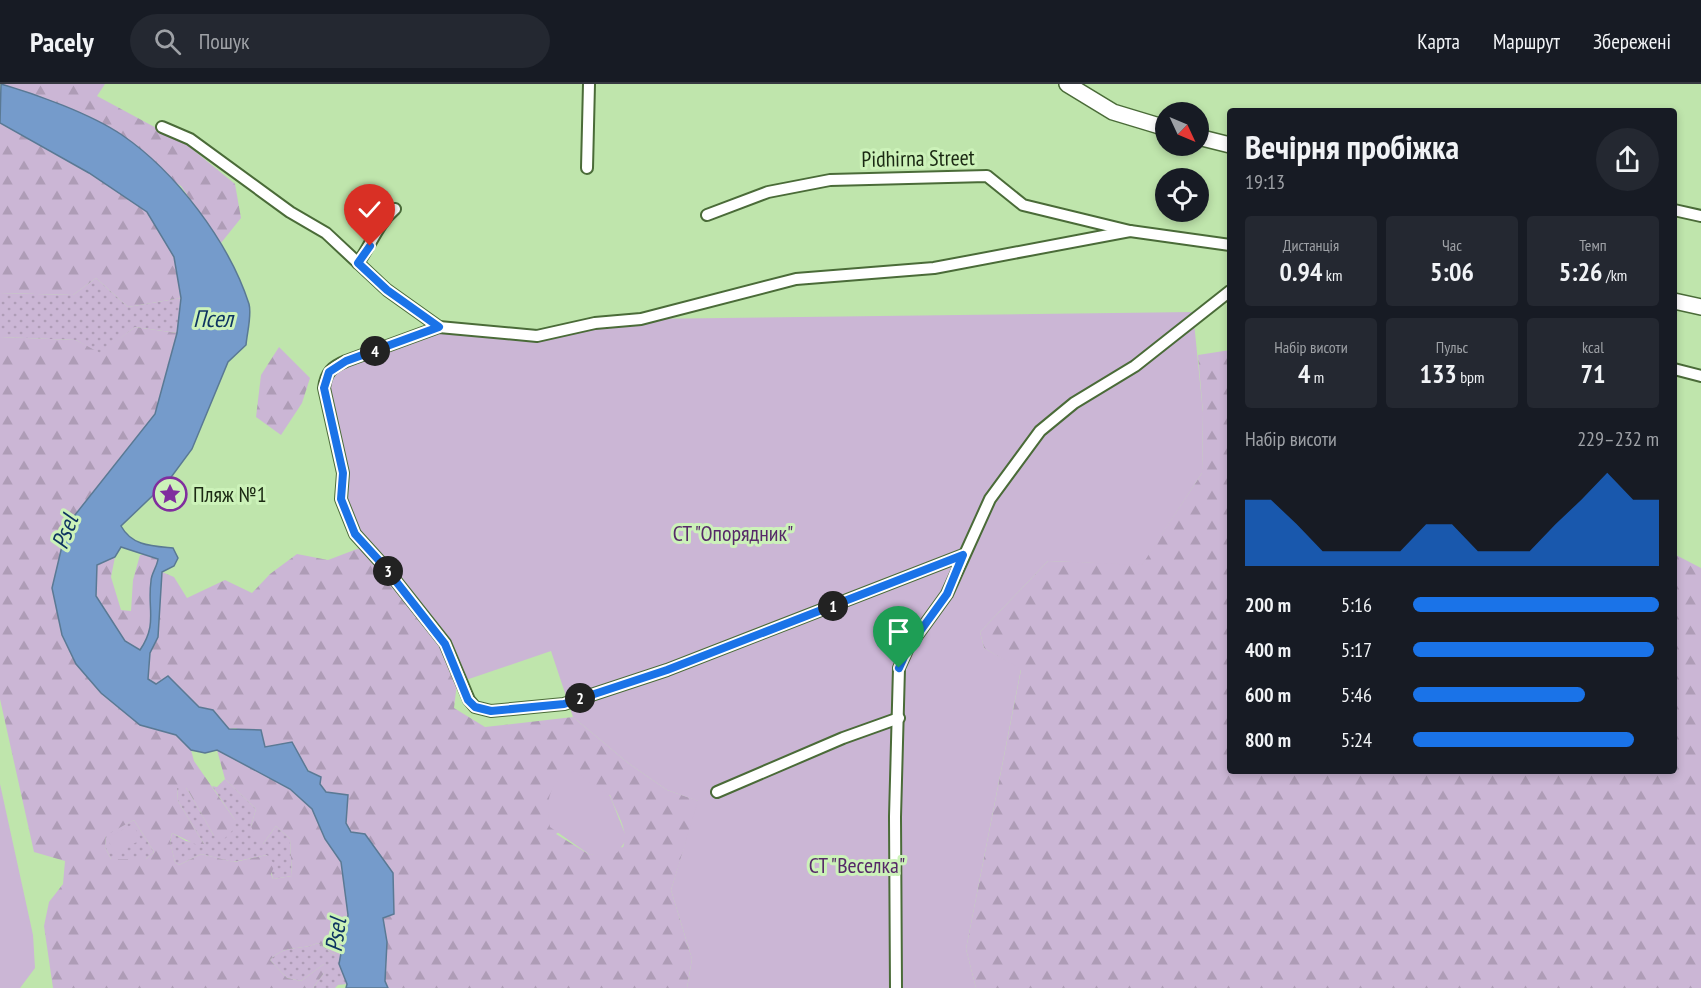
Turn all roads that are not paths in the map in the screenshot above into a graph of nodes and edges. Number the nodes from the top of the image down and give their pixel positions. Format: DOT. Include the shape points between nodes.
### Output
graph roads {
  1 [pos="589,84"];
  2 [pos="1068,84"];
  3 [pos="1155,125"];
  4 [pos="162,127"];
  5 [pos="1209,140"];
  6 [pos="1227,144"];
  7 [pos="587,168"];
  8 [pos="395,208"];
  9 [pos="1677,211"];
  10 [pos="707,215"];
  11 [pos="1701,216"];
  12 [pos="1130,231"];
  13 [pos="1227,245"];
  14 [pos="358,263"];
  15 [pos="1227,293"];
  16 [pos="1677,302"];
  17 [pos="1701,307"];
  18 [pos="439,327"];
  19 [pos="1677,370"];
  20 [pos="1701,376"];
  21 [pos="963,555"];
  22 [pos="899,718"];
  23 [pos="717,792"];
  24 [pos="896,988"];
  1 -- 7 [label="street"];
  2 -- 3 [label="street" via="1113,112"];
  4 -- 14 [label="street" via="190,139 326,234"];
  5 -- 6 [label="street"];
  8 -- 14 [label="street" via="383,219"];
  9 -- 11 [label="street"];
  10 -- 12 [label="street, Pidhirna Street" via="768,192 830,180 987,176 1023,205"];
  12 -- 13 [label="street, Pidhirna Street"];
  12 -- 18 [label="street" via="934,268 796,279 641,319 596,323 537,336"];
  14 -- 18 [label="street" via="387,290"];
  15 -- 21 [label="street" via="1135,366 1074,403 1040,431 990,499"];
  16 -- 17 [label="street"];
  18 -- 21 [label="street" via="334,366 324,388 343,473 341,499 355,534 445,644 468,700 475,707 491,711 564,704 667,670"];
  19 -- 20 [label="street"];
  21 -- 22 [label="street" via="947,594 908,648 899,668"];
  22 -- 23 [label="street"];
  22 -- 24 [label="street"];
}
